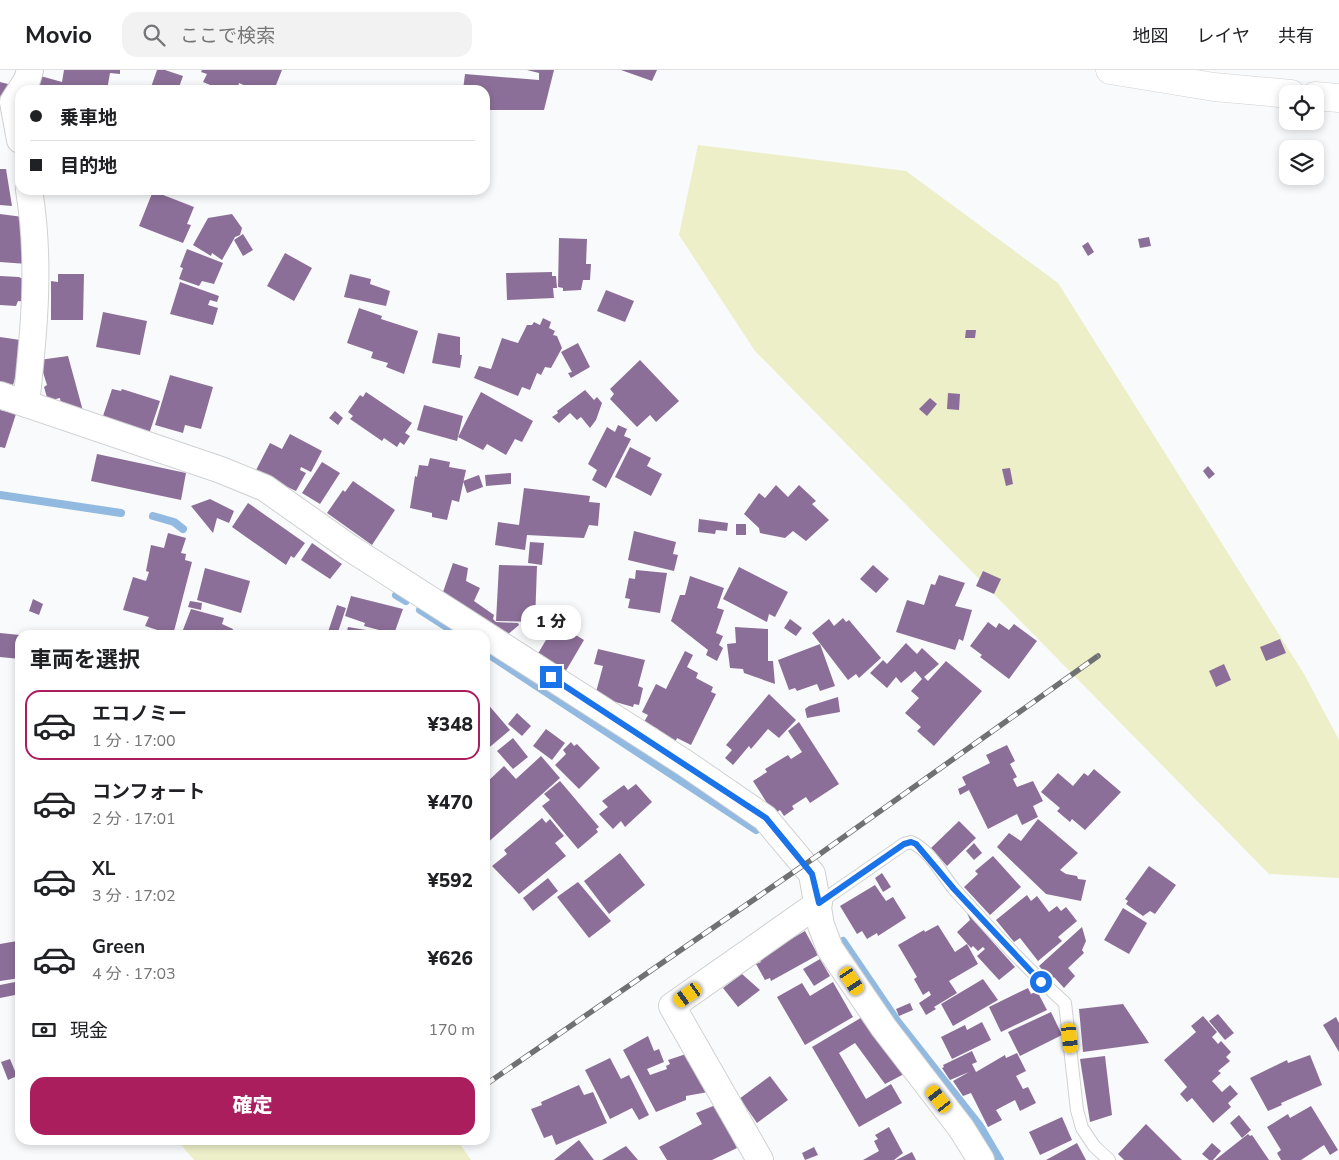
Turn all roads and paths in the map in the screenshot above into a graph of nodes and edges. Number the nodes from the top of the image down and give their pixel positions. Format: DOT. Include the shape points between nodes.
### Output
graph roads {
  1 [pos="30,70"];
  2 [pos="1110,70"];
  3 [pos="24,85"];
  4 [pos="1279,93"];
  5 [pos="1324,97"];
  6 [pos="1339,98"];
  7 [pos="15,99"];
  8 [pos="15,113"];
  9 [pos="30,195"];
  10 [pos="0,395"];
  11 [pos="26,404"];
  12 [pos="478,630"];
  13 [pos="490,638"];
  14 [pos="819,903"];
  15 [pos="760,1160"];
  16 [pos="981,1160"];
  17 [pos="1109,1160"];
  1 -- 3 [label="street"];
  2 -- 4 [label="highway" via="1214,87"];
  5 -- 6 [label="highway"];
  7 -- 8 [label="street"];
  9 -- 11 [label="street" via="34,223 35,305"];
  10 -- 11 [label="street"];
  11 -- 12 [label="street" via="266,488 350,548"];
  13 -- 14 [label="street" via="766,818 812,874"];
  14 -- 15 [label="street" via="672,1006"];
  14 -- 16 [label="street" via="821,925 830,950"];
  14 -- 17 [label="lane" via="904,844 911,842 920,847 1029,971 1065,1003 1077,1110 1082,1128"];
}
